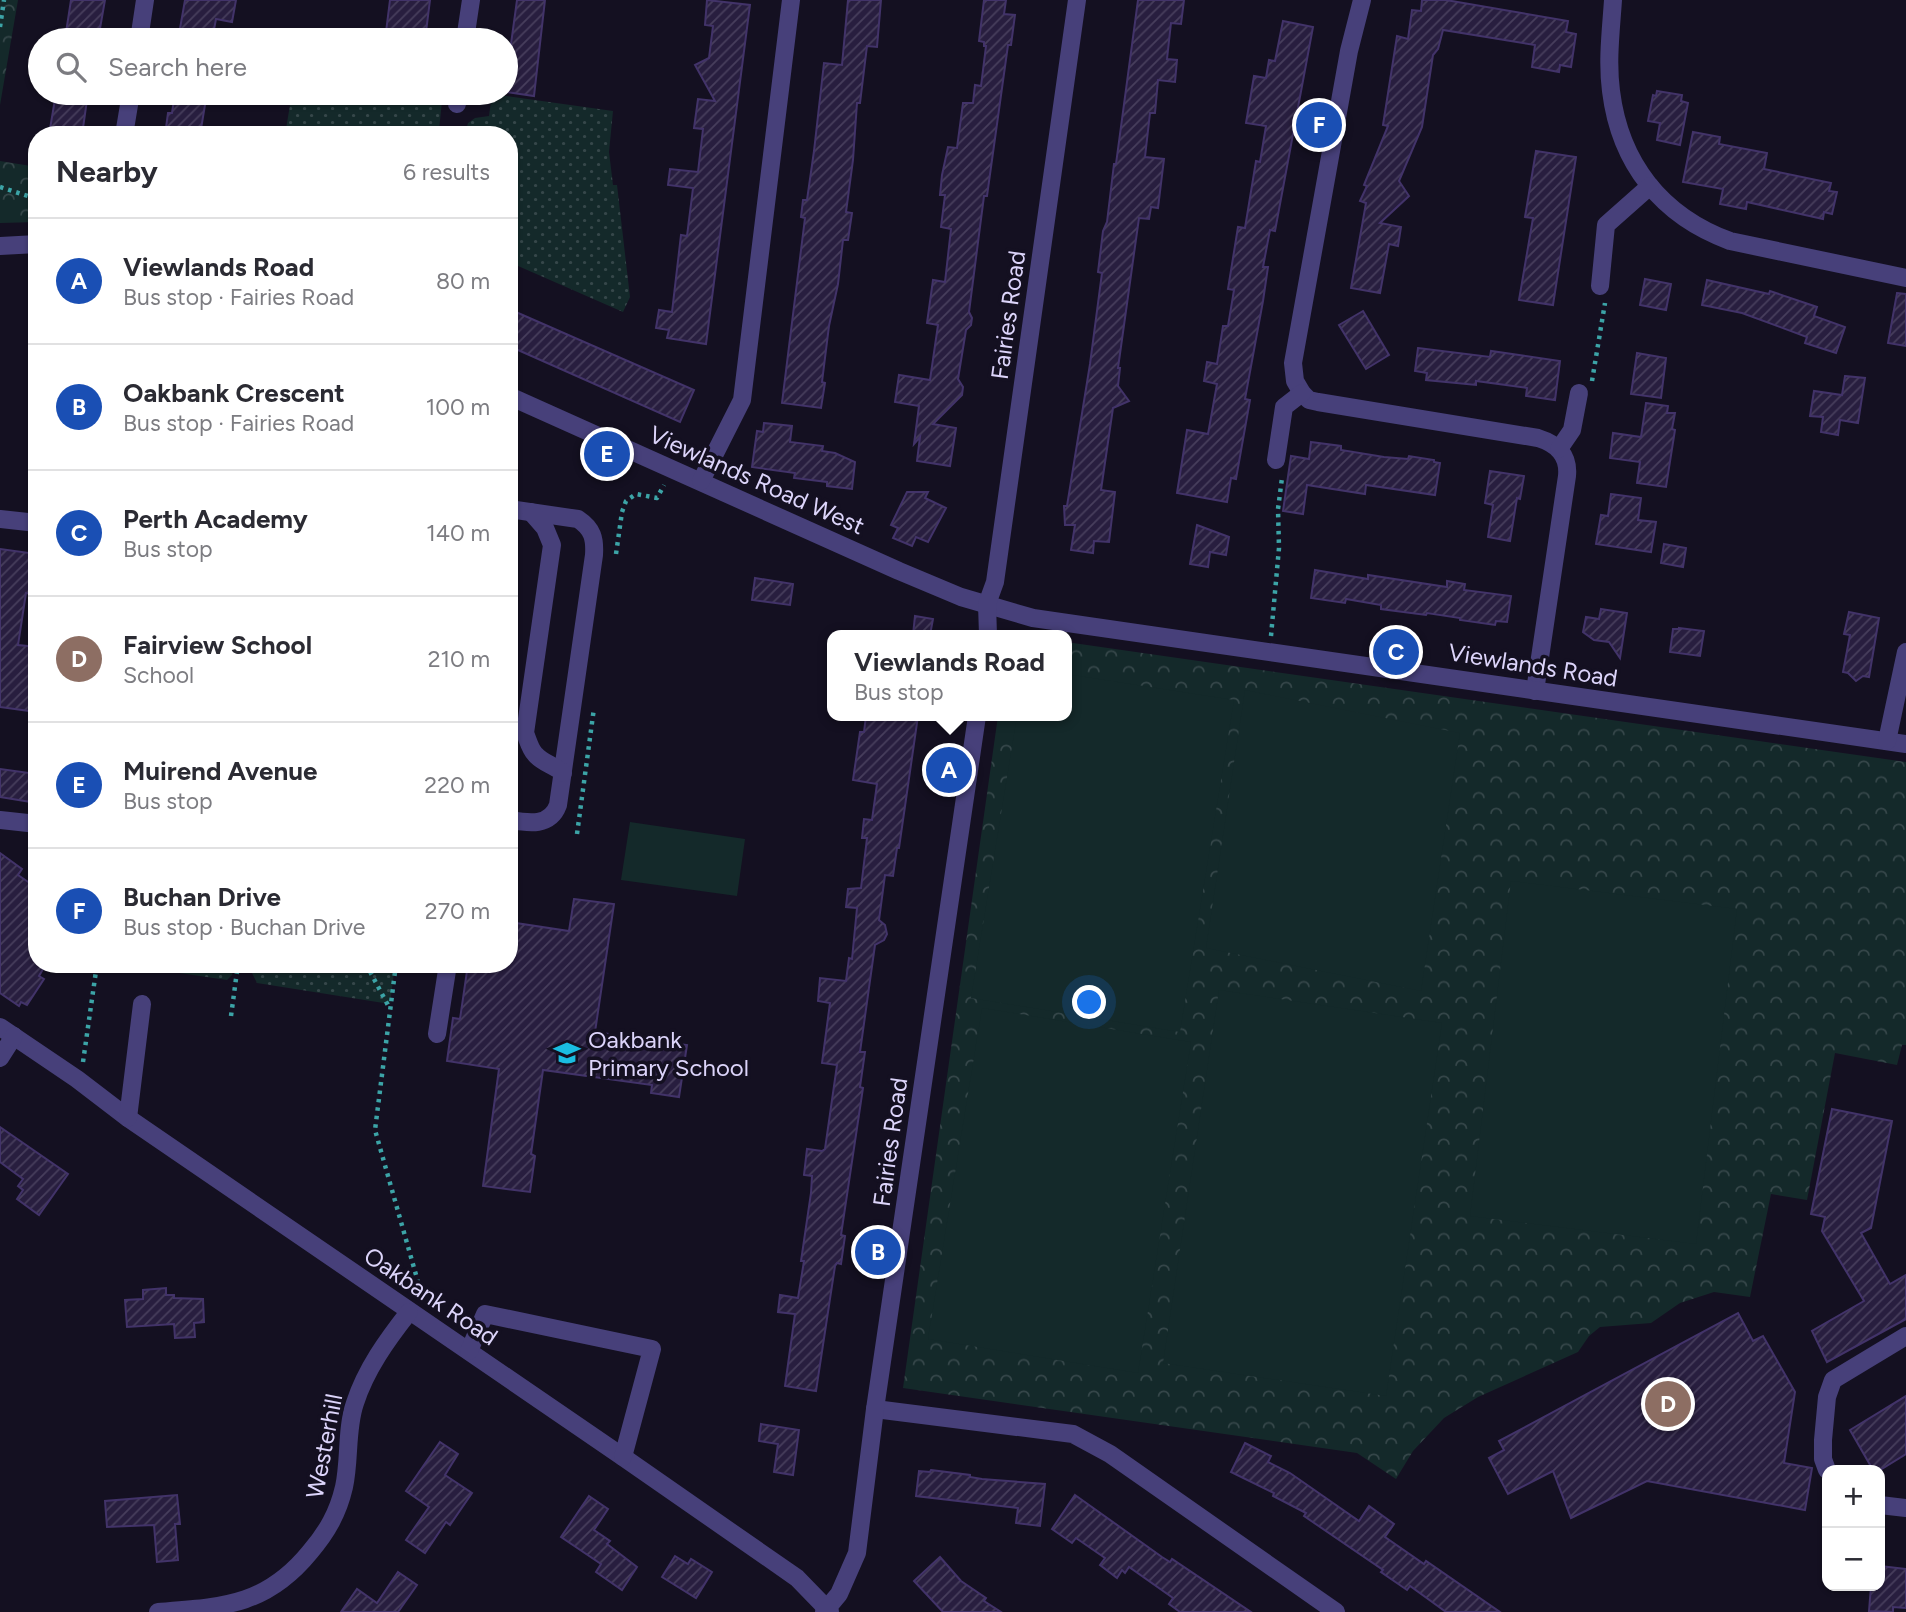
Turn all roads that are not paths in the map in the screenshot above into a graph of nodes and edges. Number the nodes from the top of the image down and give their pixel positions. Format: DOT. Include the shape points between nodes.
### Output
graph roads {
  1 [pos="145,0"];
  2 [pos="471,0"];
  3 [pos="791,0"];
  4 [pos="1077,0"];
  5 [pos="1362,0"];
  6 [pos="1613,0"];
  7 [pos="141,28"];
  8 [pos="467,28"];
  9 [pos="129,105"];
  10 [pos="126,126"];
  11 [pos="1650,186"];
  12 [pos="28,244"];
  13 [pos="0,246"];
  14 [pos="1906,278"];
  15 [pos="1600,286"];
  16 [pos="1302,393"];
  17 [pos="1579,393"];
  18 [pos="518,400"];
  19 [pos="1559,449"];
  20 [pos="1276,460"];
  21 [pos="701,481"];
  22 [pos="518,510"];
  23 [pos="531,512"];
  24 [pos="0,519"];
  25 [pos="28,522"];
  26 [pos="987,604"];
  27 [pos="988,630"];
  28 [pos="1906,652"];
  29 [pos="1535,691"];
  30 [pos="976,721"];
  31 [pos="1887,741"];
  32 [pos="1906,744"];
  33 [pos="563,774"];
  34 [pos="0,820"];
  35 [pos="518,821"];
  36 [pos="28,823"];
  37 [pos="447,973"];
  38 [pos="142,1004"];
  39 [pos="7,1032"];
  40 [pos="437,1034"];
  41 [pos="0,1058"];
  42 [pos="128,1118"];
  43 [pos="409,1312"];
  44 [pos="1906,1336"];
  45 [pos="469,1351"];
  46 [pos="876,1409"];
  47 [pos="623,1457"];
  48 [pos="1825,1465"];
  49 [pos="1885,1506"];
  50 [pos="1906,1508"];
  51 [pos="827,1611"];
  52 [pos="158,1612"];
  53 [pos="1336,1612"];
  1 -- 7 [label="street"];
  2 -- 8 [label="street"];
  3 -- 21 [label="street" via="742,400"];
  4 -- 26 [label="street, Fairies Road" via="995,582"];
  5 -- 16 [label="street" via="1293,363"];
  6 -- 11 [label="street" via="1610,63 1615,112 1630,157"];
  9 -- 10 [label="street"];
  11 -- 14 [label="street" via="1686,220 1730,241"];
  11 -- 15 [label="street" via="1606,225"];
  12 -- 13 [label="street"];
  16 -- 19 [label="street" via="1318,402 1538,438"];
  16 -- 20 [label="street" via="1284,407"];
  17 -- 19 [label="street" via="1572,430"];
  18 -- 21 [label="street, Viewlands Road West"];
  19 -- 29 [label="street" via="1567,471"];
  21 -- 26 [label="street, Viewlands Road West" via="899,572"];
  22 -- 23 [label="street"];
  23 -- 33 [label="street" via="552,545 525,733 534,753"];
  23 -- 33 [label="street" via="578,519 595,538"];
  24 -- 25 [label="street"];
  26 -- 27 [label="street, Fairies Road"];
  26 -- 29 [label="street, Viewlands Road" via="1033,618"];
  28 -- 31 [label="street"];
  29 -- 31 [label="street, Viewlands Road"];
  30 -- 46 [label="street, Fairies Road"];
  31 -- 32 [label="street, Viewlands Road"];
  33 -- 35 [label="street" via="558,805 551,817"];
  34 -- 36 [label="street"];
  37 -- 40 [label="street"];
  38 -- 42 [label="street"];
  39 -- 41 [label="street"];
  39 -- 42 [label="street, Oakbank Road"];
  42 -- 43 [label="street, Oakbank Road"];
  43 -- 45 [label="street, Oakbank Road"];
  43 -- 52 [label="street, Westerhill" via="361,1386 337,1511 304,1560 281,1583 251,1599"];
  44 -- 48 [label="street" via="1833,1381 1827,1397"];
  45 -- 47 [label="street, Oakbank Road"];
  45 -- 47 [label="street" via="485,1314 652,1349"];
  46 -- 51 [label="street, Fairies Road" via="857,1553"];
  46 -- 53 [label="street" via="1073,1434 1110,1454"];
  47 -- 51 [label="street, Oakbank Road" via="797,1578"];
  49 -- 50 [label="street"];
}
